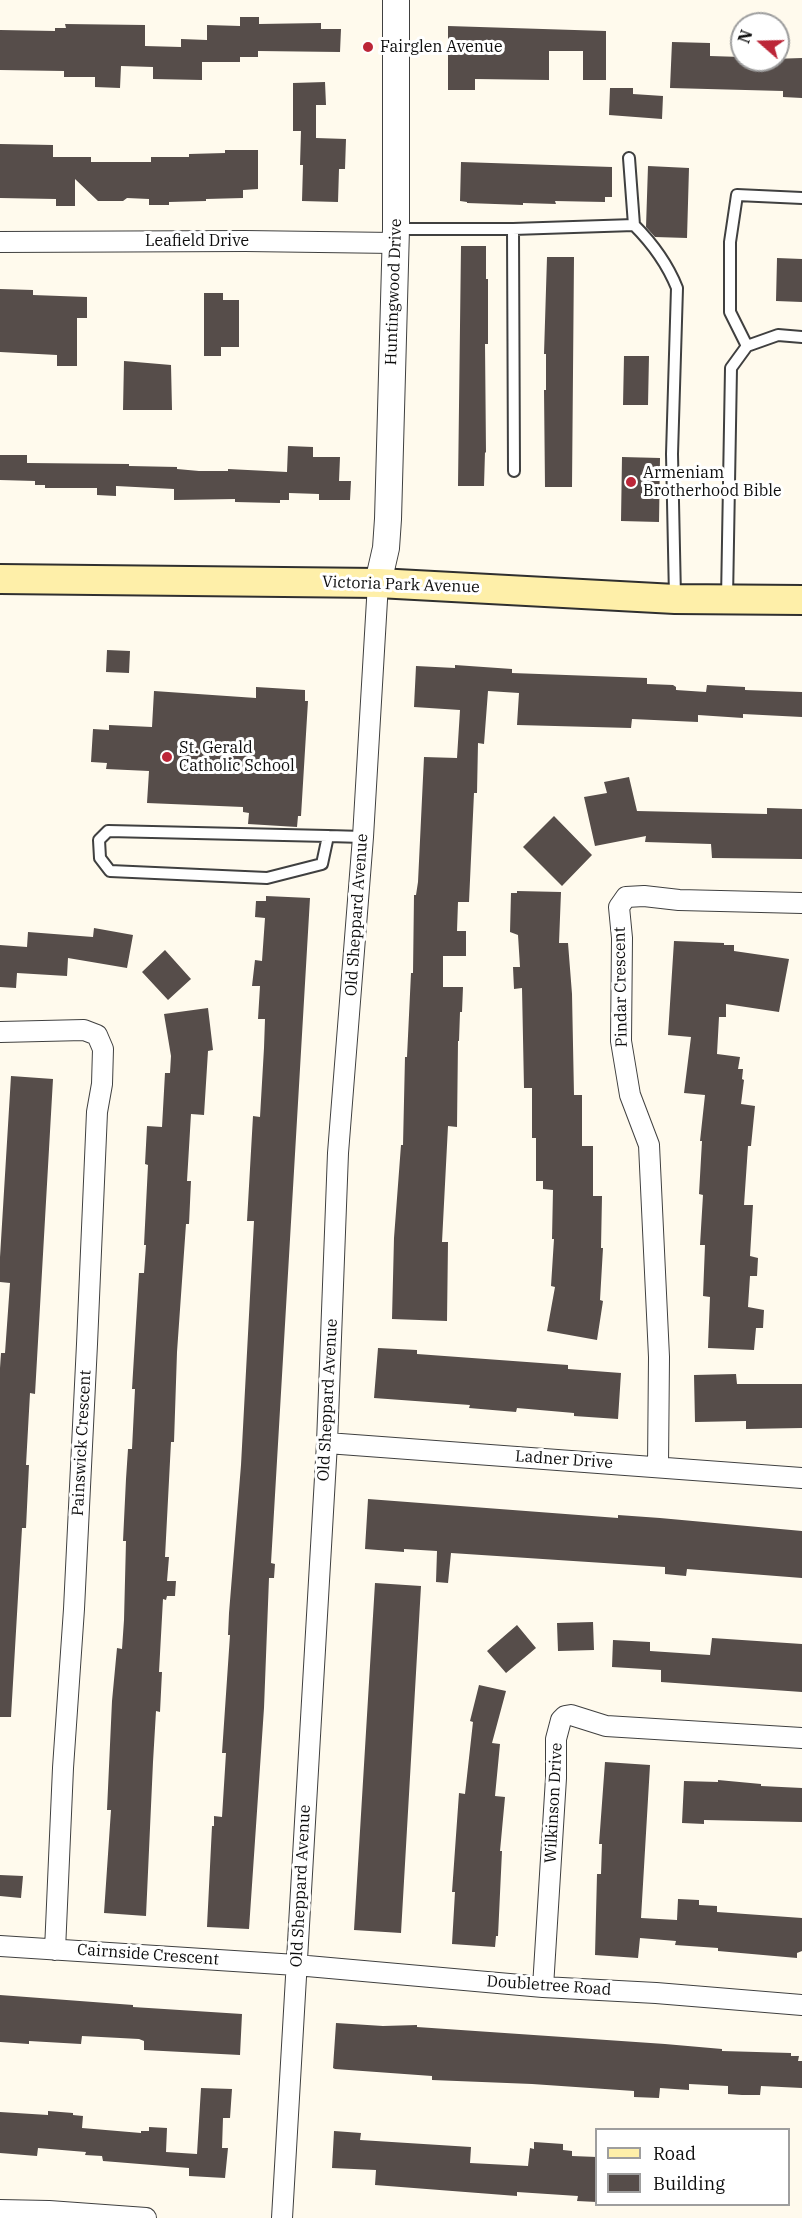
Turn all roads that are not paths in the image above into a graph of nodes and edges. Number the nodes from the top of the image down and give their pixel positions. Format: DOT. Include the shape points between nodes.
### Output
graph roads {
  1 [pos="396,0"];
  2 [pos="629,158"];
  3 [pos="802,198"];
  4 [pos="634,225"];
  5 [pos="513,230"];
  6 [pos="395,236"];
  7 [pos="0,242"];
  8 [pos="802,337"];
  9 [pos="747,346"];
  10 [pos="514,471"];
  11 [pos="0,579"];
  12 [pos="378,583"];
  13 [pos="675,599"];
  14 [pos="727,599"];
  15 [pos="802,600"];
  16 [pos="328,836"];
  17 [pos="363,837"];
  18 [pos="802,903"];
  19 [pos="0,1032"];
  20 [pos="327,1443"];
  21 [pos="658,1466"];
  22 [pos="802,1478"];
  23 [pos="802,1738"];
  24 [pos="0,1946"];
  25 [pos="55,1950"];
  26 [pos="296,1965"];
  27 [pos="543,1987"];
  28 [pos="802,2005"];
  29 [pos="0,2210"];
  30 [pos="49,2215"];
  31 [pos="146,2218"];
  32 [pos="282,2218"];
  1 -- 6 [label="street, Huntingwood Drive"];
  2 -- 4 [label="lane"];
  3 -- 9 [label="lane" via="737,195 730,242 730,312"];
  4 -- 5 [label="lane"];
  4 -- 13 [label="lane" via="669,268 677,288 672,454"];
  5 -- 6 [label="lane"];
  5 -- 10 [label="lane"];
  6 -- 7 [label="street, Leafield Drive"];
  6 -- 12 [label="street, Huntingwood Drive" via="388,519"];
  8 -- 9 [label="lane" via="778,336"];
  9 -- 14 [label="lane" via="731,368"];
  11 -- 12 [label="main road, Victoria Park Avenue"];
  12 -- 13 [label="main road, Victoria Park Avenue"];
  12 -- 17 [label="street, Old Sheppard Avenue"];
  13 -- 14 [label="main road, Victoria Park Avenue"];
  14 -- 15 [label="main road, Victoria Park Avenue"];
  16 -- 16 [label="lane" via="108,831 99,840 100,858 110,871 267,878 322,864"];
  16 -- 17 [label="lane"];
  17 -- 20 [label="street, Old Sheppard Avenue" via="338,1154"];
  18 -- 21 [label="street, Pindar Crescent" via="644,896 626,897 619,907 621,1041 630,1095 650,1155 659,1357"];
  19 -- 25 [label="street, Painswick Crescent" via="84,1030 97,1035 103,1049"];
  20 -- 21 [label="street, Ladner Drive"];
  20 -- 26 [label="street, Old Sheppard Avenue"];
  21 -- 22 [label="street, Ladner Drive"];
  23 -- 27 [label="street, Wilkinson Drive" via="606,1726 565,1716 556,1739"];
  24 -- 25 [label="street, Cairnside Crescent"];
  25 -- 26 [label="street, Cairnside Crescent"];
  26 -- 27 [label="street, Doubletree Road"];
  26 -- 32 [label="street, Old Sheppard Avenue"];
  27 -- 28 [label="street, Doubletree Road"];
  29 -- 30 [label="street"];
  30 -- 31 [label="street"];
}
